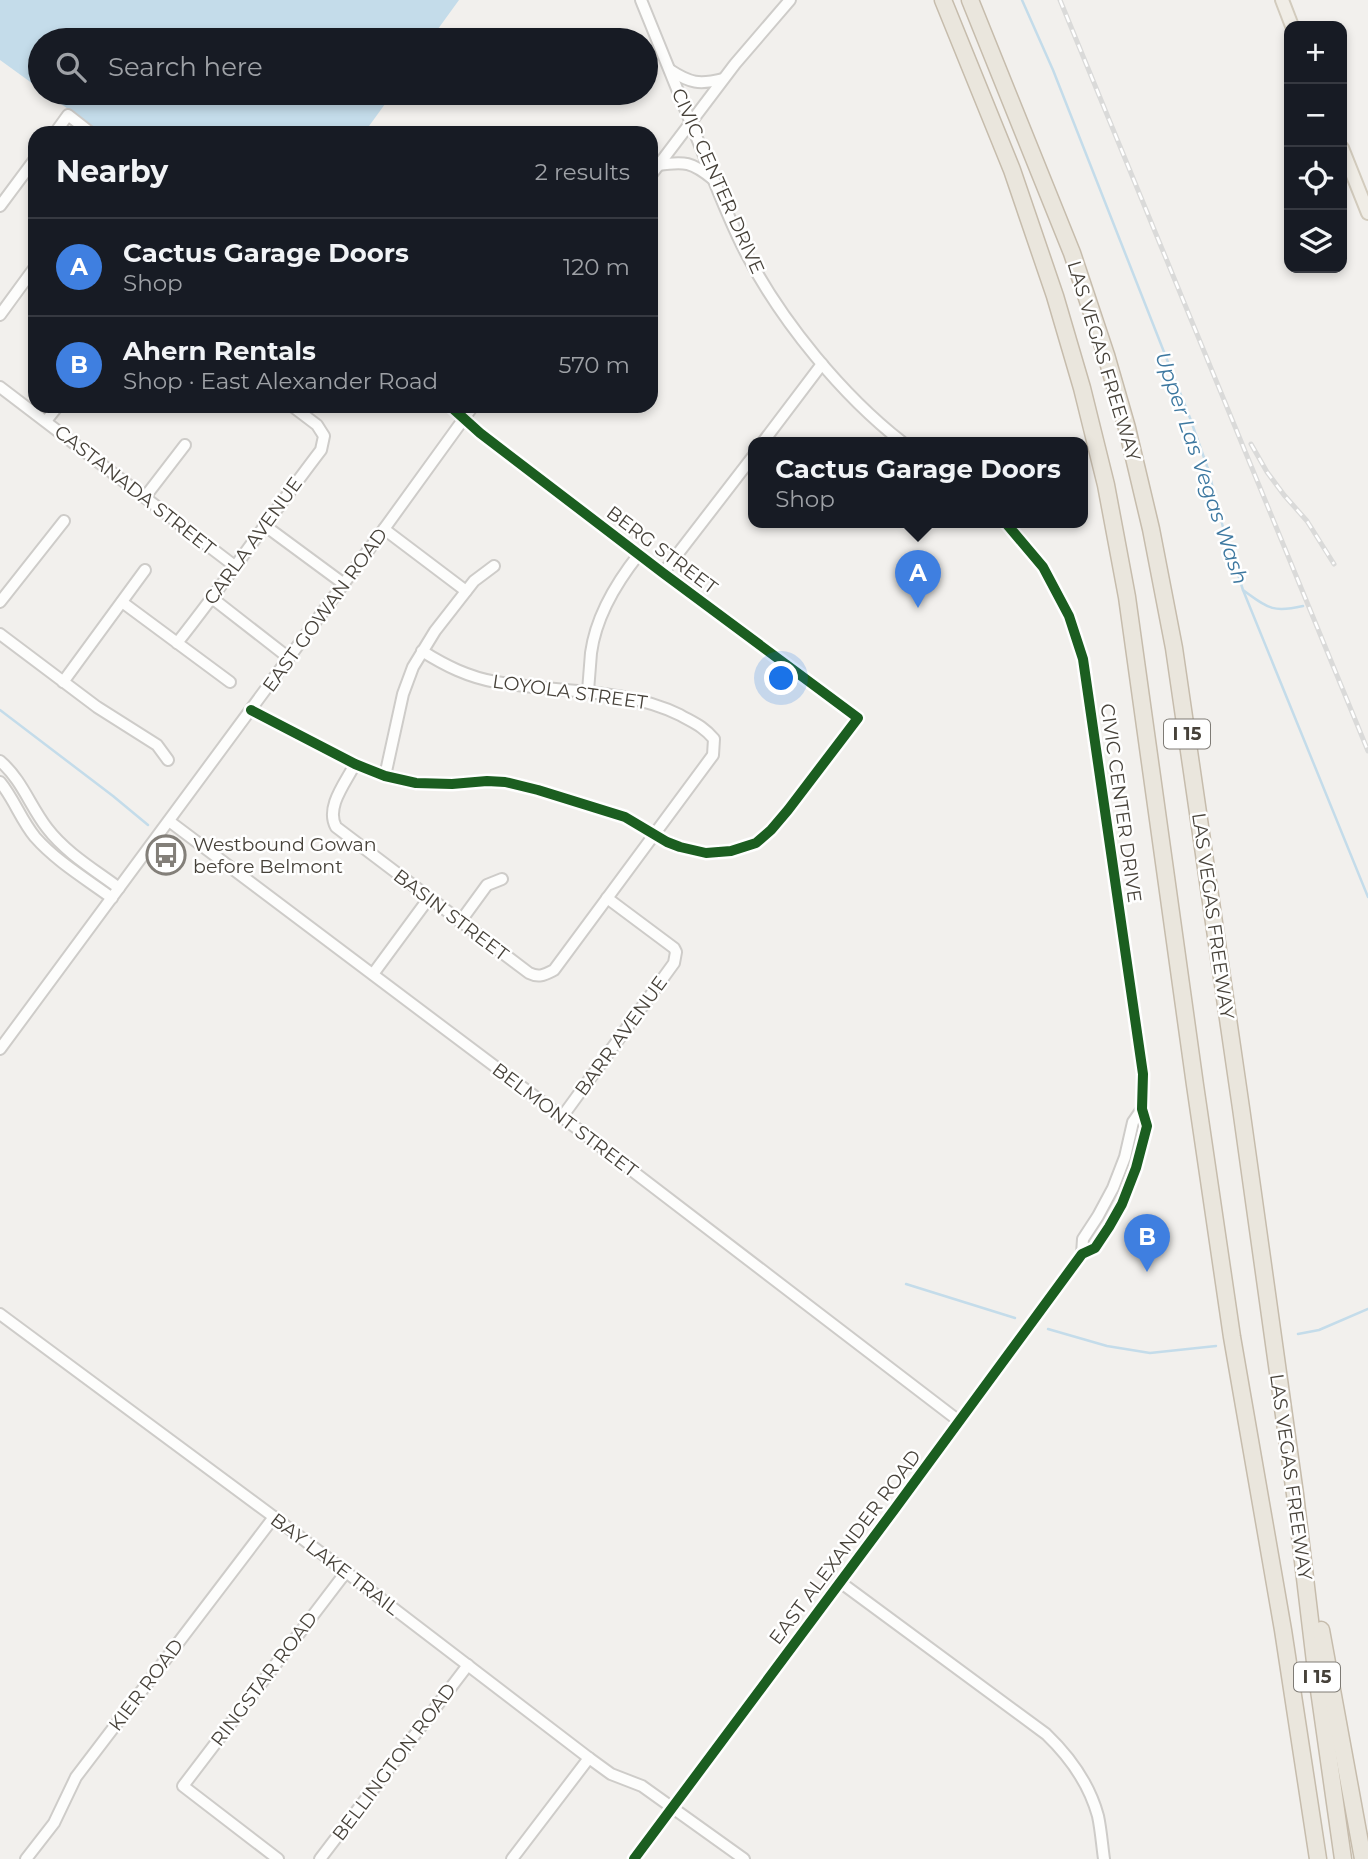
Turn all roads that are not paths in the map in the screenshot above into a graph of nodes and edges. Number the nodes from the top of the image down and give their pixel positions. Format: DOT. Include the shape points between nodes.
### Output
graph roads {
  1 [pos="641,0"];
  2 [pos="790,0"];
  3 [pos="943,0"];
  4 [pos="970,0"];
  5 [pos="1282,0"];
  6 [pos="1290,21"];
  7 [pos="652,28"];
  8 [pos="658,42"];
  9 [pos="669,69"];
  10 [pos="723,79"];
  11 [pos="690,122"];
  12 [pos="60,126"];
  13 [pos="82,126"];
  14 [pos="1347,160"];
  15 [pos="658,165"];
  16 [pos="28,167"];
  17 [pos="658,169"];
  18 [pos="713,180"];
  19 [pos="2,199"];
  20 [pos="1368,213"];
  21 [pos="28,277"];
  22 [pos="0,315"];
  23 [pos="822,364"];
  24 [pos="0,387"];
  25 [pos="28,408"];
  26 [pos="35,413"];
  27 [pos="52,413"];
  28 [pos="301,413"];
  29 [pos="458,413"];
  30 [pos="467,413"];
  31 [pos="463,418"];
  32 [pos="46,421"];
  33 [pos="767,437"];
  34 [pos="896,437"];
  35 [pos="184,445"];
  36 [pos="748,463"];
  37 [pos="145,497"];
  38 [pos="64,520"];
  39 [pos="264,524"];
  40 [pos="1010,528"];
  41 [pos="384,530"];
  42 [pos="639,555"];
  43 [pos="494,566"];
  44 [pos="236,568"];
  45 [pos="145,570"];
  46 [pos="663,573"];
  47 [pos="344,584"];
  48 [pos="466,591"];
  49 [pos="212,598"];
  50 [pos="122,602"];
  51 [pos="0,603"];
  52 [pos="0,634"];
  53 [pos="177,643"];
  54 [pos="422,651"];
  55 [pos="289,658"];
  56 [pos="63,682"];
  57 [pos="230,682"];
  58 [pos="588,691"];
  59 [pos="251,710"];
  60 [pos="168,760"];
  61 [pos="0,761"];
  62 [pos="355,764"];
  63 [pos="386,776"];
  64 [pos="0,782"];
  65 [pos="169,821"];
  66 [pos="655,834"];
  67 [pos="502,879"];
  68 [pos="119,888"];
  69 [pos="112,898"];
  70 [pos="429,898"];
  71 [pos="607,898"];
  72 [pos="460,922"];
  73 [pos="373,974"];
  74 [pos="0,1049"];
  75 [pos="1142,1109"];
  76 [pos="562,1117"];
  77 [pos="0,1314"];
  78 [pos="959,1421"];
  79 [pos="1295,1494"];
  80 [pos="274,1517"];
  81 [pos="346,1572"];
  82 [pos="840,1582"];
  83 [pos="468,1665"];
  84 [pos="589,1758"];
  85 [pos="1310,1805"];
  86 [pos="673,1807"];
  87 [pos="26,1859"];
  88 [pos="278,1859"];
  89 [pos="320,1859"];
  90 [pos="512,1859"];
  91 [pos="634,1859"];
  92 [pos="744,1859"];
  93 [pos="1104,1859"];
  94 [pos="1311,1859"];
  95 [pos="1318,1859"];
  96 [pos="1343,1859"];
  97 [pos="1363,1859"];
  1 -- 7 [label="street, CIVIC CENTER DRIVE"];
  2 -- 10 [label="street"];
  3 -- 85 [label="highway, LAS VEGAS FREEWAY / I 15" via="1012,170 1051,283 1106,485 1127,597 1232,1337"];
  4 -- 79 [label="highway, LAS VEGAS FREEWAY / I 15" via="1072,253 1127,428 1151,529 1174,648"];
  5 -- 6 [label="main road"];
  8 -- 9 [label="street, CIVIC CENTER DRIVE"];
  9 -- 10 [label="street" via="697,83"];
  9 -- 11 [label="street, CIVIC CENTER DRIVE"];
  10 -- 11 [label="street"];
  11 -- 15 [label="street"];
  11 -- 18 [label="street, CIVIC CENTER DRIVE"];
  12 -- 13 [label="street" via="68,115"];
  14 -- 20 [label="main road"];
  16 -- 19 [label="street"];
  17 -- 18 [label="street" via="685,163"];
  18 -- 23 [label="street, CIVIC CENTER DRIVE" via="747,255 781,312"];
  21 -- 22 [label="street"];
  23 -- 33 [label="street"];
  23 -- 34 [label="street, CIVIC CENTER DRIVE"];
  24 -- 25 [label="street, CASTANADA STREET"];
  26 -- 32 [label="street, CASTANADA STREET"];
  27 -- 32 [label="street"];
  28 -- 39 [label="street, CARLA AVENUE" via="324,436 321,450"];
  29 -- 31 [label="street, BERG STREET"];
  30 -- 31 [label="street, EAST GOWAN ROAD"];
  31 -- 41 [label="street, EAST GOWAN ROAD"];
  31 -- 42 [label="street, BERG STREET"];
  32 -- 37 [label="street, CASTANADA STREET"];
  35 -- 37 [label="street"];
  36 -- 46 [label="street"];
  37 -- 44 [label="street, CASTANADA STREET"];
  38 -- 51 [label="street"];
  39 -- 44 [label="street, CARLA AVENUE"];
  39 -- 47 [label="street"];
  40 -- 75 [label="street, CIVIC CENTER DRIVE" via="1044,567 1069,616 1083,659 1143,1074"];
  41 -- 47 [label="street, EAST GOWAN ROAD"];
  41 -- 48 [label="street"];
  42 -- 46 [label="street, BERG STREET"];
  42 -- 58 [label="street" via="603,610 592,650"];
  43 -- 48 [label="street"];
  44 -- 49 [label="street, CARLA AVENUE"];
  45 -- 50 [label="street"];
  46 -- 66 [label="street, BERG STREET" via="858,718 788,810 755,843 731,852 706,853"];
  47 -- 55 [label="street, EAST GOWAN ROAD"];
  48 -- 54 [label="street"];
  49 -- 53 [label="street, CARLA AVENUE"];
  49 -- 55 [label="street"];
  50 -- 53 [label="street"];
  50 -- 56 [label="street"];
  52 -- 56 [label="street"];
  53 -- 57 [label="street"];
  54 -- 58 [label="street, LOYOLA STREET" via="478,678"];
  54 -- 63 [label="street" via="403,694"];
  55 -- 59 [label="street, EAST GOWAN ROAD"];
  56 -- 60 [label="street" via="157,746"];
  58 -- 66 [label="street, LOYOLA STREET" via="660,706 705,728 714,739 713,755"];
  59 -- 62 [label="street"];
  59 -- 65 [label="street, EAST GOWAN ROAD"];
  61 -- 68 [label="street" via="53,835"];
  62 -- 63 [label="street"];
  62 -- 70 [label="street, BASIN STREET" via="333,806 332,820"];
  63 -- 66 [label="street" via="416,783 505,782 625,817"];
  64 -- 69 [label="street" via="37,839"];
  65 -- 68 [label="street, EAST GOWAN ROAD"];
  65 -- 73 [label="street, BELMONT STREET"];
  66 -- 71 [label="street"];
  67 -- 72 [label="street" via="487,885"];
  68 -- 69 [label="street, EAST GOWAN ROAD"];
  69 -- 74 [label="street, EAST GOWAN ROAD"];
  70 -- 72 [label="street, BASIN STREET"];
  70 -- 73 [label="street"];
  71 -- 72 [label="street, BASIN STREET" via="554,970 542,976 529,973"];
  71 -- 76 [label="street, BARR AVENUE" via="674,948 674,963"];
  73 -- 76 [label="street, BELMONT STREET"];
  75 -- 78 [label="street, EAST ALEXANDER ROAD" via="1133,1122 1113,1188 1083,1239 1082,1254"];
  76 -- 78 [label="street, BELMONT STREET"];
  77 -- 80 [label="street, BAY LAKE TRAIL"];
  78 -- 82 [label="street, EAST ALEXANDER ROAD"];
  79 -- 96 [label="highway, LAS VEGAS FREEWAY / I 15"];
  79 -- 97 [label="highway"];
  80 -- 81 [label="street, BAY LAKE TRAIL"];
  80 -- 87 [label="street, KIER ROAD" via="76,1777 54,1823"];
  81 -- 83 [label="street, BAY LAKE TRAIL"];
  81 -- 88 [label="street, RINGSTAR ROAD" via="183,1786"];
  82 -- 86 [label="street, EAST ALEXANDER ROAD"];
  82 -- 93 [label="street" via="1046,1734 1066,1754 1086,1784 1098,1816"];
  83 -- 84 [label="street, BAY LAKE TRAIL"];
  83 -- 89 [label="street, BELLINGTON ROAD"];
  84 -- 86 [label="street, BAY LAKE TRAIL"];
  84 -- 90 [label="street"];
  85 -- 94 [label="highway"];
  85 -- 95 [label="highway, LAS VEGAS FREEWAY / I 15"];
  86 -- 91 [label="street, EAST ALEXANDER ROAD"];
  86 -- 92 [label="street, BAY LAKE TRAIL"];
}
